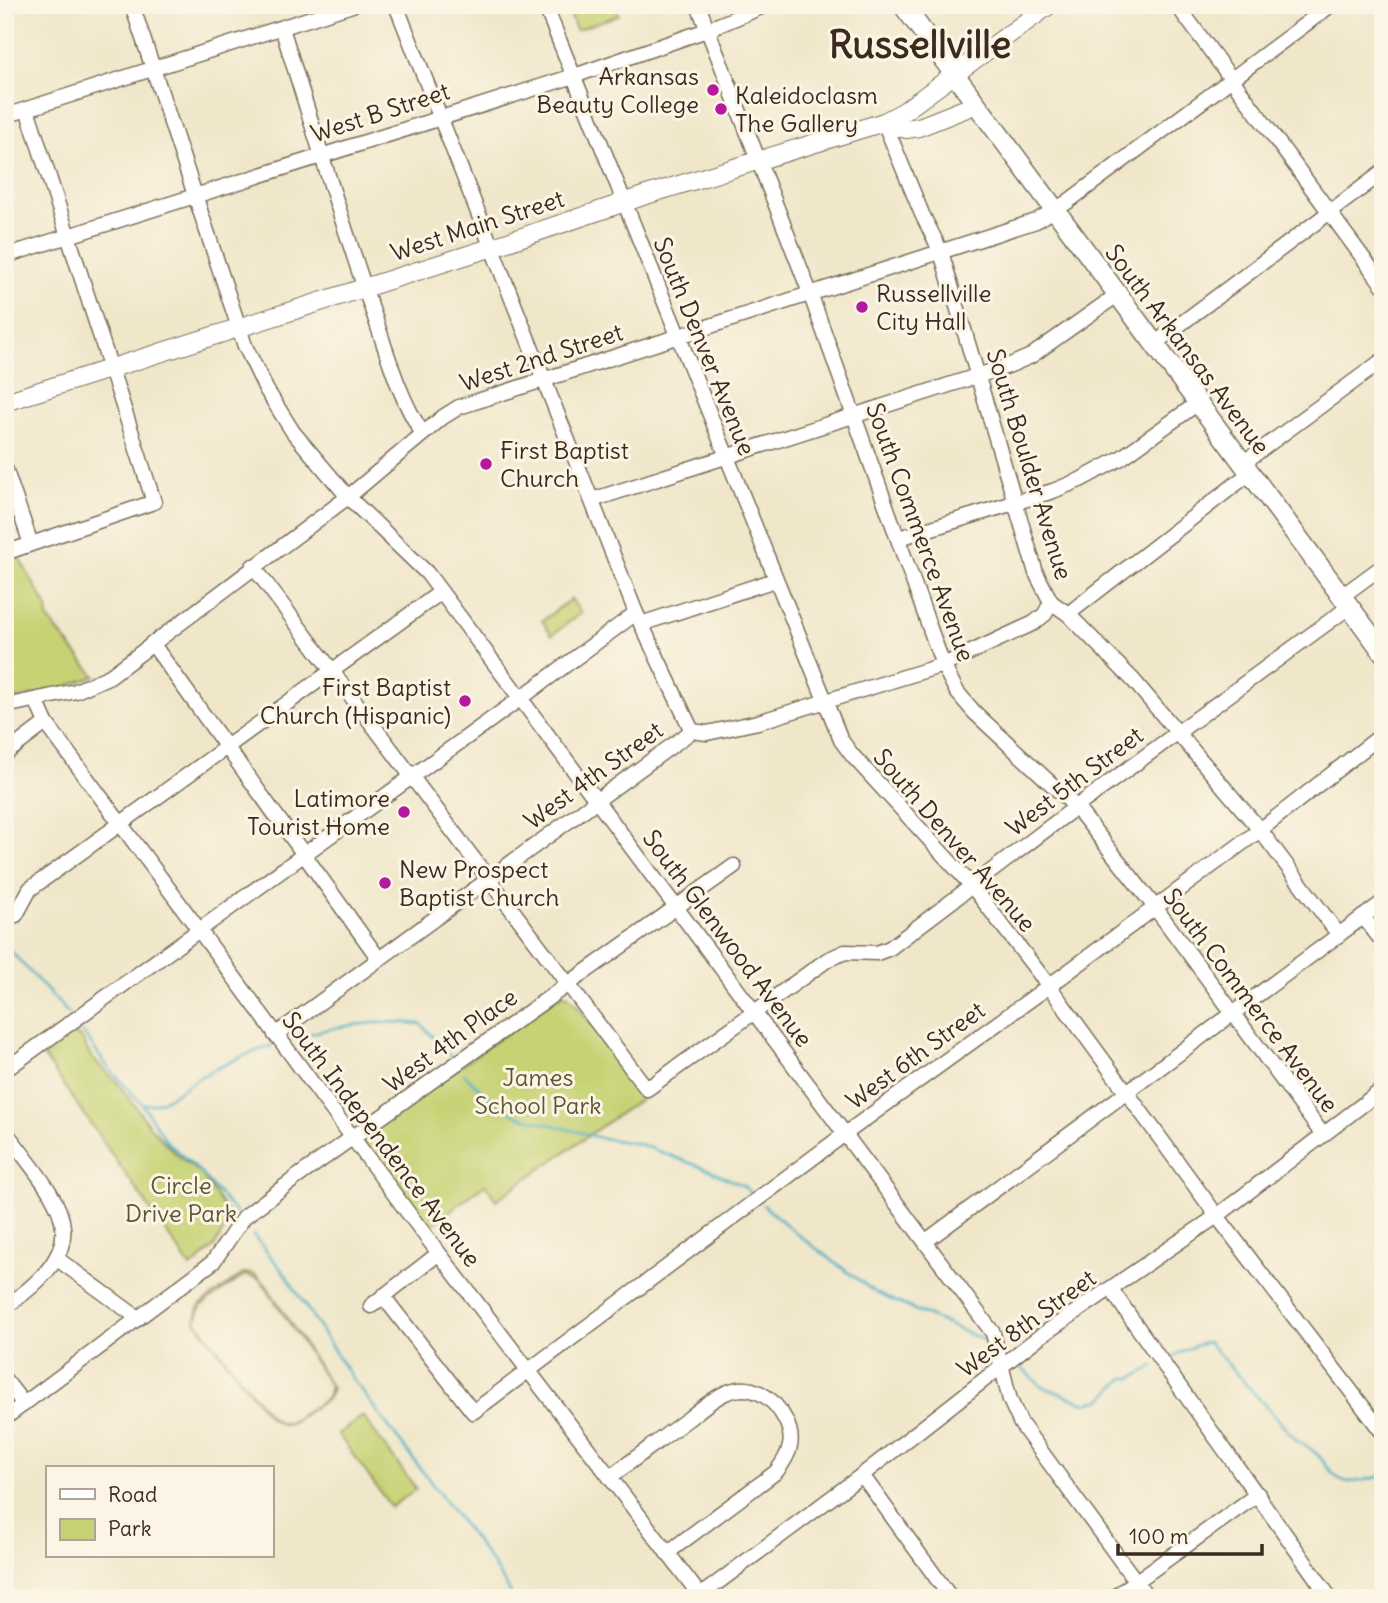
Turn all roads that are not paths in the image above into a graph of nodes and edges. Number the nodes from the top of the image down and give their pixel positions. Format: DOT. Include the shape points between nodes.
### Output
graph roads {
  1 [pos="132,5"];
  2 [pos="352,5"];
  3 [pos="396,5"];
  4 [pos="545,5"];
  5 [pos="698,5"];
  6 [pos="766,5"];
  7 [pos="903,5"];
  8 [pos="1049,5"];
  9 [pos="1177,5"];
  10 [pos="1331,5"];
  11 [pos="282,28"];
  12 [pos="707,30"];
  13 [pos="153,69"];
  14 [pos="955,75"];
  15 [pos="574,76"];
  16 [pos="1231,80"];
  17 [pos="976,104"];
  18 [pos="27,109"];
  19 [pos="5,116"];
  20 [pos="440,117"];
  21 [pos="884,122"];
  22 [pos="321,154"];
  23 [pos="758,162"];
  24 [pos="1383,172"];
  25 [pos="195,196"];
  26 [pos="623,203"];
  27 [pos="1055,211"];
  28 [pos="1328,213"];
  29 [pos="69,236"];
  30 [pos="493,247"];
  31 [pos="941,252"];
  32 [pos="5,256"];
  33 [pos="1383,285"];
  34 [pos="364,288"];
  35 [pos="810,293"];
  36 [pos="1117,295"];
  37 [pos="239,327"];
  38 [pos="676,336"];
  39 [pos="1154,344"];
  40 [pos="1383,360"];
  41 [pos="113,368"];
  42 [pos="978,377"];
  43 [pos="545,380"];
  44 [pos="5,402"];
  45 [pos="1198,402"];
  46 [pos="854,416"];
  47 [pos="423,434"];
  48 [pos="726,457"];
  49 [pos="5,468"];
  50 [pos="1247,468"];
  51 [pos="348,497"];
  52 [pos="592,500"];
  53 [pos="1016,502"];
  54 [pos="899,537"];
  55 [pos="31,544"];
  56 [pos="5,553"];
  57 [pos="253,566"];
  58 [pos="1383,566"];
  59 [pos="775,580"];
  60 [pos="441,592"];
  61 [pos="1346,601"];
  62 [pos="1051,602"];
  63 [pos="1068,614"];
  64 [pos="638,618"];
  65 [pos="152,643"];
  66 [pos="1383,652"];
  67 [pos="943,665"];
  68 [pos="333,671"];
  69 [pos="521,698"];
  70 [pos="36,701"];
  71 [pos="824,701"];
  72 [pos="5,706"];
  73 [pos="46,723"];
  74 [pos="692,730"];
  75 [pos="1176,733"];
  76 [pos="1383,734"];
  77 [pos="226,748"];
  78 [pos="5,754"];
  79 [pos="412,776"];
  80 [pos="597,800"];
  81 [pos="1076,807"];
  82 [pos="120,824"];
  83 [pos="1259,830"];
  84 [pos="304,854"];
  85 [pos="734,866"];
  86 [pos="489,878"];
  87 [pos="972,886"];
  88 [pos="1383,902"];
  89 [pos="1154,906"];
  90 [pos="675,909"];
  91 [pos="16,915"];
  92 [pos="1363,917"];
  93 [pos="198,930"];
  94 [pos="1339,935"];
  95 [pos="1383,942"];
  96 [pos="379,959"];
  97 [pos="568,983"];
  98 [pos="1049,986"];
  99 [pos="755,1013"];
  100 [pos="1233,1014"];
  101 [pos="275,1034"];
  102 [pos="5,1070"];
  103 [pos="1383,1089"];
  104 [pos="1126,1093"];
  105 [pos="5,1131"];
  106 [pos="846,1133"];
  107 [pos="1323,1135"];
  108 [pos="352,1138"];
  109 [pos="1217,1216"];
  110 [pos="926,1241"];
  111 [pos="438,1254"];
  112 [pos="56,1258"];
  113 [pos="1111,1289"];
  114 [pos="383,1296"];
  115 [pos="371,1306"];
  116 [pos="5,1307"];
  117 [pos="138,1318"];
  118 [pos="1003,1366"];
  119 [pos="528,1370"];
  120 [pos="5,1380"];
  121 [pos="24,1404"];
  122 [pos="5,1418"];
  123 [pos="1383,1433"];
  124 [pos="862,1475"];
  125 [pos="610,1477"];
  126 [pos="1258,1494"];
  127 [pos="667,1553"];
  128 [pos="1136,1581"];
  129 [pos="700,1597"];
  130 [pos="951,1598"];
  131 [pos="1113,1598"];
  132 [pos="1148,1598"];
  133 [pos="1331,1598"];
  1 -- 13 [label="street, South Glenwood Avenue"];
  2 -- 11 [label="street"];
  3 -- 20 [label="street"];
  4 -- 15 [label="street, South Denver Avenue"];
  5 -- 12 [label="street, South Commerce Avenue"];
  6 -- 12 [label="street, West B Street"];
  7 -- 14 [label="highway, South Arkansas Avenue"];
  8 -- 14 [label="main road, West Main Street"];
  9 -- 16 [label="street"];
  10 -- 16 [label="street, West 2nd Street"];
  11 -- 13 [label="street"];
  11 -- 22 [label="street"];
  12 -- 15 [label="street, West B Street"];
  12 -- 23 [label="street, South Commerce Avenue"];
  13 -- 18 [label="street"];
  13 -- 25 [label="street, South Glenwood Avenue"];
  14 -- 17 [label="highway, South Arkansas Avenue"];
  14 -- 21 [label="main road, West Main Street"];
  15 -- 20 [label="street, West B Street"];
  15 -- 26 [label="street, South Denver Avenue"];
  16 -- 27 [label="street, West 2nd Street"];
  16 -- 28 [label="street"];
  17 -- 21 [label="main road" via="919,127"];
  17 -- 27 [label="highway, South Arkansas Avenue"];
  18 -- 19 [label="street"];
  18 -- 29 [label="street"];
  20 -- 22 [label="street, West B Street"];
  20 -- 30 [label="street"];
  21 -- 23 [label="main road, West Main Street"];
  21 -- 31 [label="street, South Boulder Avenue"];
  22 -- 25 [label="street, West B Street"];
  22 -- 34 [label="street"];
  23 -- 26 [label="main road, West Main Street"];
  23 -- 35 [label="street, South Commerce Avenue"];
  24 -- 28 [label="street"];
  25 -- 29 [label="street, West B Street"];
  25 -- 37 [label="street, South Glenwood Avenue"];
  26 -- 30 [label="main road, West Main Street"];
  26 -- 38 [label="street, South Denver Avenue"];
  27 -- 31 [label="street, West 2nd Street"];
  27 -- 36 [label="highway, South Arkansas Avenue"];
  28 -- 33 [label="street"];
  28 -- 39 [label="street"];
  29 -- 32 [label="street, West B Street"];
  29 -- 41 [label="street"];
  30 -- 34 [label="main road, West Main Street"];
  30 -- 43 [label="street"];
  31 -- 35 [label="street, West 2nd Street"];
  31 -- 42 [label="street, South Boulder Avenue"];
  34 -- 37 [label="main road, West Main Street"];
  34 -- 47 [label="street" via="397,383"];
  35 -- 38 [label="street, West 2nd Street"];
  35 -- 46 [label="street, South Commerce Avenue"];
  36 -- 39 [label="highway, South Arkansas Avenue"];
  36 -- 42 [label="street" via="1031,356"];
  37 -- 41 [label="main road, West Main Street"];
  37 -- 51 [label="street, South Glenwood Avenue" via="266,389 293,432"];
  38 -- 43 [label="street, West 2nd Street"];
  38 -- 48 [label="street, South Denver Avenue"];
  39 -- 45 [label="highway, South Arkansas Avenue"];
  40 -- 50 [label="street"];
  41 -- 44 [label="main road, West Main Street"];
  41 -- 55 [label="street" via="154,502"];
  42 -- 46 [label="street"];
  42 -- 53 [label="street, South Boulder Avenue"];
  43 -- 47 [label="street, West 2nd Street" via="459,407"];
  43 -- 52 [label="street"];
  45 -- 50 [label="highway, South Arkansas Avenue"];
  45 -- 53 [label="street" via="1121,458 1080,480"];
  46 -- 48 [label="street"];
  46 -- 54 [label="street, South Commerce Avenue"];
  47 -- 51 [label="street, West 2nd Street"];
  48 -- 52 [label="street"];
  48 -- 59 [label="street, South Denver Avenue"];
  49 -- 55 [label="street"];
  50 -- 61 [label="highway, South Arkansas Avenue"];
  50 -- 63 [label="street"];
  51 -- 57 [label="street, West 2nd Street"];
  51 -- 60 [label="street, South Glenwood Avenue"];
  52 -- 64 [label="street"];
  53 -- 54 [label="street"];
  53 -- 62 [label="street, South Boulder Avenue" via="1036,573"];
  54 -- 67 [label="street, South Commerce Avenue"];
  55 -- 56 [label="street"];
  57 -- 65 [label="street, West 2nd Street"];
  57 -- 68 [label="street"];
  58 -- 61 [label="street, West 5th Street"];
  59 -- 64 [label="street"];
  59 -- 71 [label="street, South Denver Avenue"];
  60 -- 68 [label="street"];
  60 -- 69 [label="street, South Glenwood Avenue"];
  61 -- 66 [label="highway, South Arkansas Avenue"];
  61 -- 75 [label="street, West 5th Street"];
  62 -- 63 [label="street, South Boulder Avenue"];
  62 -- 67 [label="street, West 4th Street" via="1034,623"];
  63 -- 75 [label="street, South Boulder Avenue" via="1134,681"];
  64 -- 69 [label="street"];
  64 -- 74 [label="street"];
  65 -- 70 [label="street, West 2nd Street" via="110,676"];
  65 -- 77 [label="street"];
  67 -- 71 [label="street, West 4th Street"];
  67 -- 81 [label="street, South Commerce Avenue" via="974,712"];
  68 -- 77 [label="street"];
  68 -- 79 [label="street"];
  69 -- 79 [label="street"];
  69 -- 80 [label="street, South Glenwood Avenue"];
  70 -- 72 [label="street, West 2nd Street"];
  70 -- 73 [label="street, South Independence Avenue"];
  71 -- 74 [label="street, West 4th Street" via="758,722 706,733"];
  71 -- 87 [label="street, South Denver Avenue" via="852,755"];
  73 -- 78 [label="street"];
  73 -- 82 [label="street, South Independence Avenue"];
  74 -- 80 [label="street, West 4th Street"];
  75 -- 81 [label="street, West 5th Street"];
  75 -- 83 [label="street, South Boulder Avenue"];
  76 -- 83 [label="street, West 6th Street"];
  77 -- 82 [label="street"];
  77 -- 84 [label="street"];
  79 -- 84 [label="street"];
  79 -- 86 [label="street"];
  80 -- 86 [label="street, West 4th Street"];
  80 -- 90 [label="street, South Glenwood Avenue"];
  81 -- 87 [label="street, West 5th Street"];
  81 -- 89 [label="street, South Commerce Avenue"];
  82 -- 91 [label="street" via="30,889"];
  82 -- 93 [label="street, South Independence Avenue"];
  83 -- 89 [label="street, West 6th Street"];
  83 -- 94 [label="street, South Boulder Avenue"];
  84 -- 93 [label="street"];
  84 -- 96 [label="street"];
  85 -- 90 [label="street, West 4th Place"];
  86 -- 96 [label="street, West 4th Street"];
  86 -- 97 [label="street"];
  87 -- 98 [label="street, South Denver Avenue"];
  87 -- 99 [label="street, West 5th Street" via="890,948 877,953 845,951"];
  88 -- 92 [label="street"];
  89 -- 98 [label="street, West 6th Street"];
  89 -- 100 [label="street, South Commerce Avenue"];
  90 -- 97 [label="street, West 4th Place"];
  90 -- 99 [label="street, South Glenwood Avenue"];
  92 -- 94 [label="street"];
  92 -- 95 [label="street"];
  93 -- 101 [label="street, South Independence Avenue"];
  93 -- 102 [label="street"];
  94 -- 100 [label="street"];
  96 -- 101 [label="street, West 4th Street"];
  97 -- 99 [label="street, West 5th Street" via="647,1089"];
  97 -- 108 [label="street, West 4th Place"];
  98 -- 104 [label="street, South Denver Avenue"];
  98 -- 106 [label="street, West 6th Street"];
  99 -- 106 [label="street, South Glenwood Avenue"];
  100 -- 104 [label="street"];
  100 -- 107 [label="street, South Commerce Avenue"];
  101 -- 108 [label="street, South Independence Avenue"];
  103 -- 107 [label="street, West 8th Street"];
  104 -- 109 [label="street, South Denver Avenue"];
  104 -- 110 [label="street"];
  105 -- 112 [label="street" via="62,1215 64,1231"];
  106 -- 110 [label="street, South Glenwood Avenue"];
  106 -- 119 [label="street, West 6th Street"];
  107 -- 109 [label="street, West 8th Street"];
  108 -- 111 [label="street, South Independence Avenue"];
  108 -- 117 [label="street, West 4th Place" via="244,1217 213,1262"];
  109 -- 113 [label="street, West 8th Street"];
  109 -- 123 [label="street, South Denver Avenue"];
  110 -- 118 [label="street, South Glenwood Avenue" via="993,1333"];
  111 -- 114 [label="street"];
  111 -- 119 [label="street, South Independence Avenue"];
  112 -- 116 [label="street" via="29,1291"];
  112 -- 117 [label="street"];
  113 -- 118 [label="street, West 8th Street"];
  113 -- 126 [label="street"];
  114 -- 115 [label="street"];
  114 -- 119 [label="street, West 6th Street" via="473,1412"];
  117 -- 121 [label="street, West 4th Place"];
  118 -- 124 [label="street, West 8th Street"];
  118 -- 128 [label="street, South Glenwood Avenue" via="1021,1424"];
  119 -- 125 [label="street, South Independence Avenue"];
  120 -- 121 [label="street"];
  121 -- 122 [label="street, West 4th Place"];
  124 -- 129 [label="street, West 8th Street"];
  124 -- 130 [label="street"];
  125 -- 127 [label="street, South Independence Avenue"];
  125 -- 127 [label="street" via="729,1391 754,1390 767,1395 779,1408 792,1436 785,1461"];
  126 -- 128 [label="street"];
  126 -- 133 [label="street"];
  127 -- 129 [label="street, South Independence Avenue"];
  128 -- 131 [label="street"];
  128 -- 132 [label="street, South Glenwood Avenue"];
}
